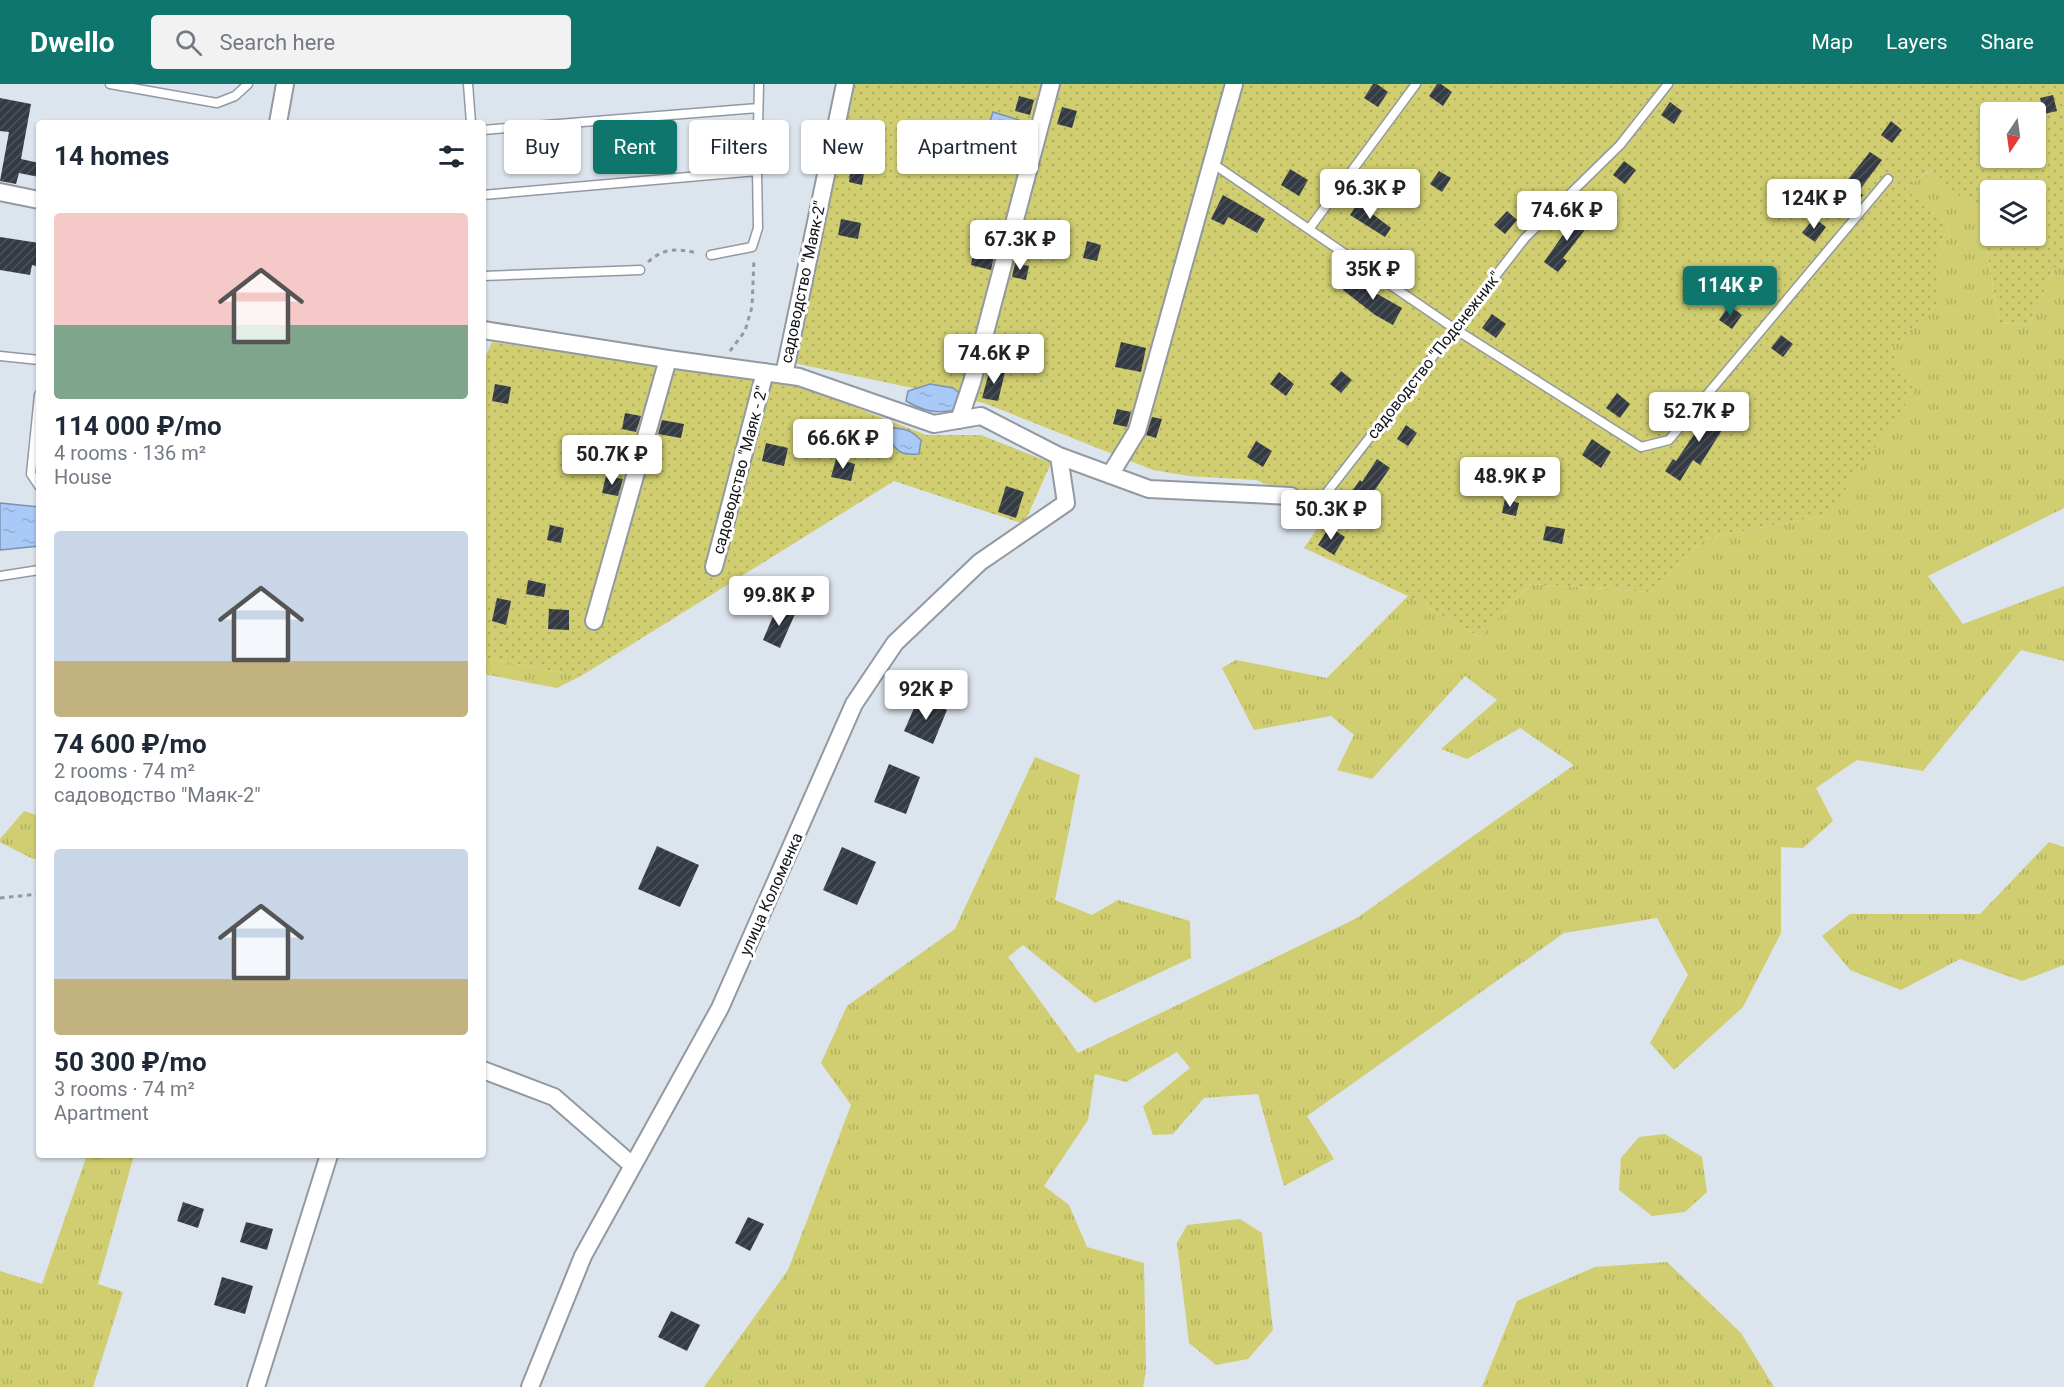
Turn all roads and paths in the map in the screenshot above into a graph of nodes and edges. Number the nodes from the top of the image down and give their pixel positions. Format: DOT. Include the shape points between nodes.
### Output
graph roads {
  1 [pos="110,84"];
  2 [pos="248,84"];
  3 [pos="285,84"];
  4 [pos="468,84"];
  5 [pos="759,84"];
  6 [pos="845,84"];
  7 [pos="1051,84"];
  8 [pos="1234,84"];
  9 [pos="1416,84"];
  10 [pos="1668,84"];
  11 [pos="759,108"];
  12 [pos="279,120"];
  13 [pos="471,120"];
  14 [pos="759,120"];
  15 [pos="486,130"];
  16 [pos="1212,163"];
  17 [pos="723,174"];
  18 [pos="757,174"];
  19 [pos="1888,179"];
  20 [pos="0,192"];
  21 [pos="486,195"];
  22 [pos="36,199"];
  23 [pos="1309,229"];
  24 [pos="752,247"];
  25 [pos="711,255"];
  26 [pos="640,270"];
  27 [pos="486,276"];
  28 [pos="1455,329"];
  29 [pos="486,330"];
  30 [pos="0,356"];
  31 [pos="668,359"];
  32 [pos="36,360"];
  33 [pos="725,367"];
  34 [pos="765,372"];
  35 [pos="784,375"];
  36 [pos="959,420"];
  37 [pos="36,425"];
  38 [pos="1059,456"];
  39 [pos="1110,475"];
  40 [pos="36,482"];
  41 [pos="1291,496"];
  42 [pos="714,567"];
  43 [pos="36,570"];
  44 [pos="0,576"];
  45 [pos="594,621"];
  46 [pos="36,894"];
  47 [pos="0,898"];
  48 [pos="486,1071"];
  49 [pos="328,1158"];
  50 [pos="632,1165"];
  51 [pos="256,1387"];
  52 [pos="530,1387"];
  1 -- 2 [label="lane" via="217,103 235,96"];
  3 -- 12 [label="street"];
  4 -- 13 [label="lane"];
  5 -- 11 [label="lane"];
  6 -- 35 [label="street, садоводство \"Маяк-2\""];
  7 -- 36 [label="street"];
  8 -- 16 [label="street"];
  9 -- 23 [label="lane"];
  10 -- 28 [label="lane, садоводство \"Подснежник\"" via="1620,145 1525,238"];
  11 -- 14 [label="lane"];
  11 -- 15 [label="lane"];
  16 -- 23 [label="lane"];
  16 -- 39 [label="street" via="1137,431"];
  17 -- 21 [label="lane"];
  18 -- 24 [label="lane" via="758,228"];
  19 -- 28 [label="lane" via="1669,440 1641,447"];
  20 -- 22 [label="street"];
  23 -- 28 [label="lane"];
  24 -- 25 [label="lane"];
  24 -- 33 [label="path" via="752,307 745,331 731,347"];
  25 -- 26 [label="path" via="678,250 660,252"];
  26 -- 27 [label="lane"];
  28 -- 41 [label="lane, садоводство \"Подснежник\"" via="1321,500"];
  29 -- 31 [label="street"];
  30 -- 32 [label="lane"];
  31 -- 33 [label="street"];
  31 -- 45 [label="street"];
  33 -- 34 [label="street"];
  34 -- 35 [label="street"];
  34 -- 42 [label="street, садоводство \"Маяк - 2\""];
  35 -- 36 [label="street" via="934,424"];
  36 -- 38 [label="street" via="981,416"];
  37 -- 40 [label="lane" via="31,474"];
  38 -- 39 [label="street"];
  38 -- 50 [label="street, улица Коломенка" via="1066,503 980,562 895,643 854,704 720,1008"];
  39 -- 41 [label="street" via="1149,489"];
  43 -- 44 [label="lane"];
  46 -- 47 [label="path"];
  48 -- 50 [label="street" via="554,1097"];
  49 -- 51 [label="street"];
  50 -- 52 [label="street, улица Коломенка" via="583,1256"];
}
